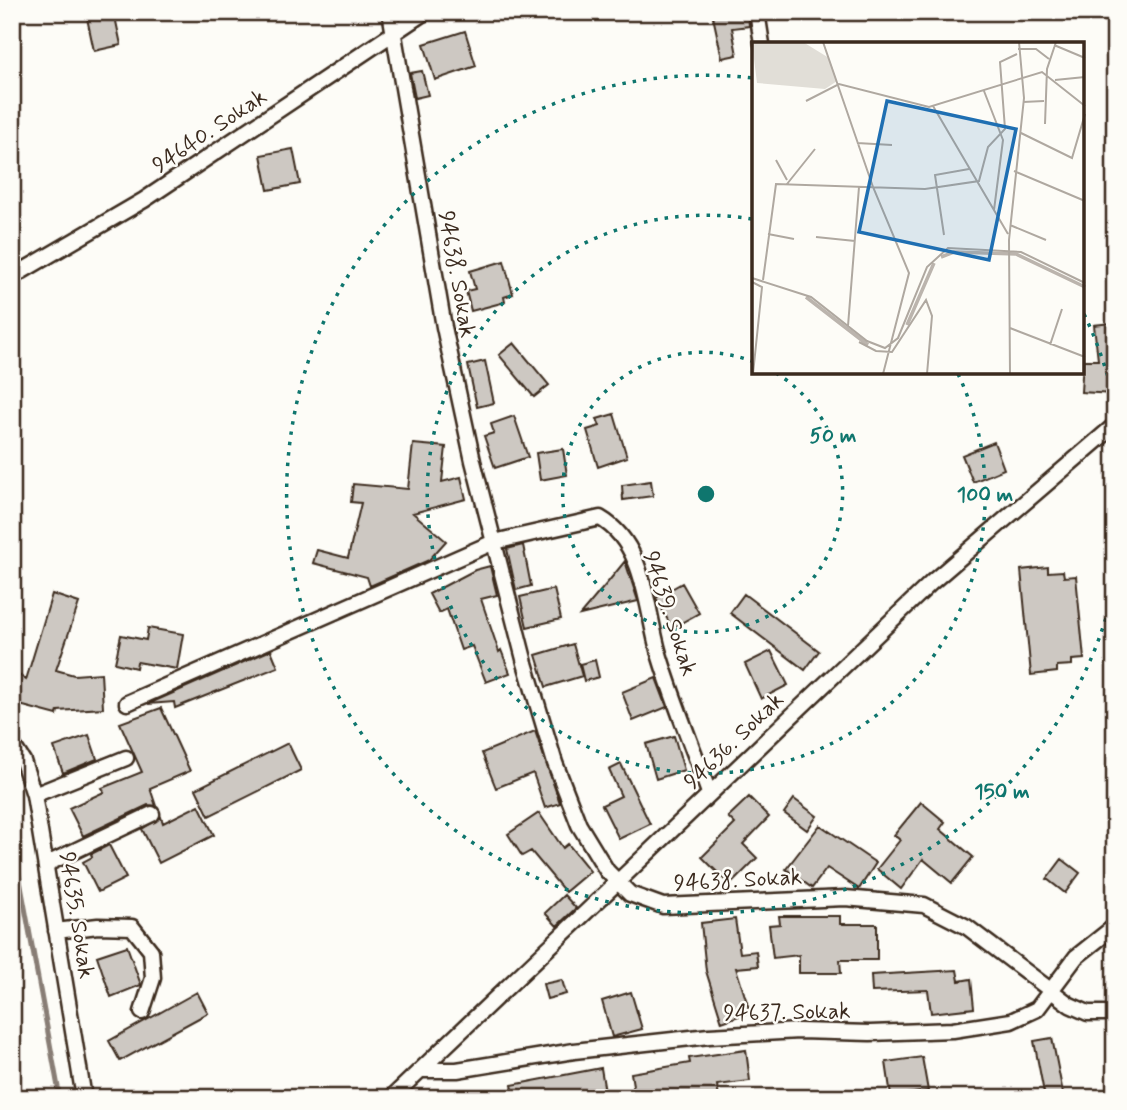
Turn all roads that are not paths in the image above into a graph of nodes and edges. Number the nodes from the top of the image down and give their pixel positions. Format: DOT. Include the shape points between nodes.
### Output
graph roads {
  1 [pos="390,12"];
  2 [pos="425,12"];
  3 [pos="757,12"];
  4 [pos="393,32"];
  5 [pos="762,42"];
  6 [pos="12,278"];
  7 [pos="1115,425"];
  8 [pos="494,542"];
  9 [pos="127,703"];
  10 [pos="12,744"];
  11 [pos="126,758"];
  12 [pos="709,793"];
  13 [pos="34,795"];
  14 [pos="152,814"];
  15 [pos="47,864"];
  16 [pos="618,884"];
  17 [pos="1115,926"];
  18 [pos="56,931"];
  19 [pos="1051,990"];
  20 [pos="142,1012"];
  21 [pos="1115,1013"];
  22 [pos="421,1070"];
  23 [pos="85,1098"];
  24 [pos="391,1098"];
  1 -- 4 [label="street, 94638. Sokak"];
  2 -- 4 [label="street, 94640. Sokak"];
  3 -- 5 [label="street"];
  4 -- 6 [label="street, 94640. Sokak" via="155,193"];
  4 -- 8 [label="street, 94638. Sokak" via="444,327"];
  7 -- 12 [label="street, 94636. Sokak" via="932,582"];
  8 -- 9 [label="street"];
  8 -- 12 [label="street, 94639. Sokak" via="592,518 615,531 642,579 660,657"];
  8 -- 16 [label="street, 94638. Sokak" via="555,763 579,825"];
  10 -- 13 [label="street, 94635. Sokak"];
  11 -- 13 [label="street"];
  12 -- 16 [label="street, 94636. Sokak"];
  13 -- 15 [label="street, 94635. Sokak"];
  14 -- 15 [label="street"];
  15 -- 18 [label="street, 94635. Sokak"];
  16 -- 19 [label="street, 94638. Sokak" via="646,902 663,906 845,898 924,905 967,927"];
  16 -- 22 [label="street, 94636. Sokak"];
  17 -- 19 [label="street, 94637. Sokak" via="1076,957"];
  18 -- 20 [label="street" via="132,927 151,951 153,978"];
  18 -- 23 [label="street, 94635. Sokak"];
  19 -- 21 [label="street, 94638. Sokak" via="1088,1013"];
  19 -- 22 [label="street, 94637. Sokak" via="1027,1015 953,1030 709,1035 457,1070"];
  22 -- 24 [label="street, 94636. Sokak"];
}
